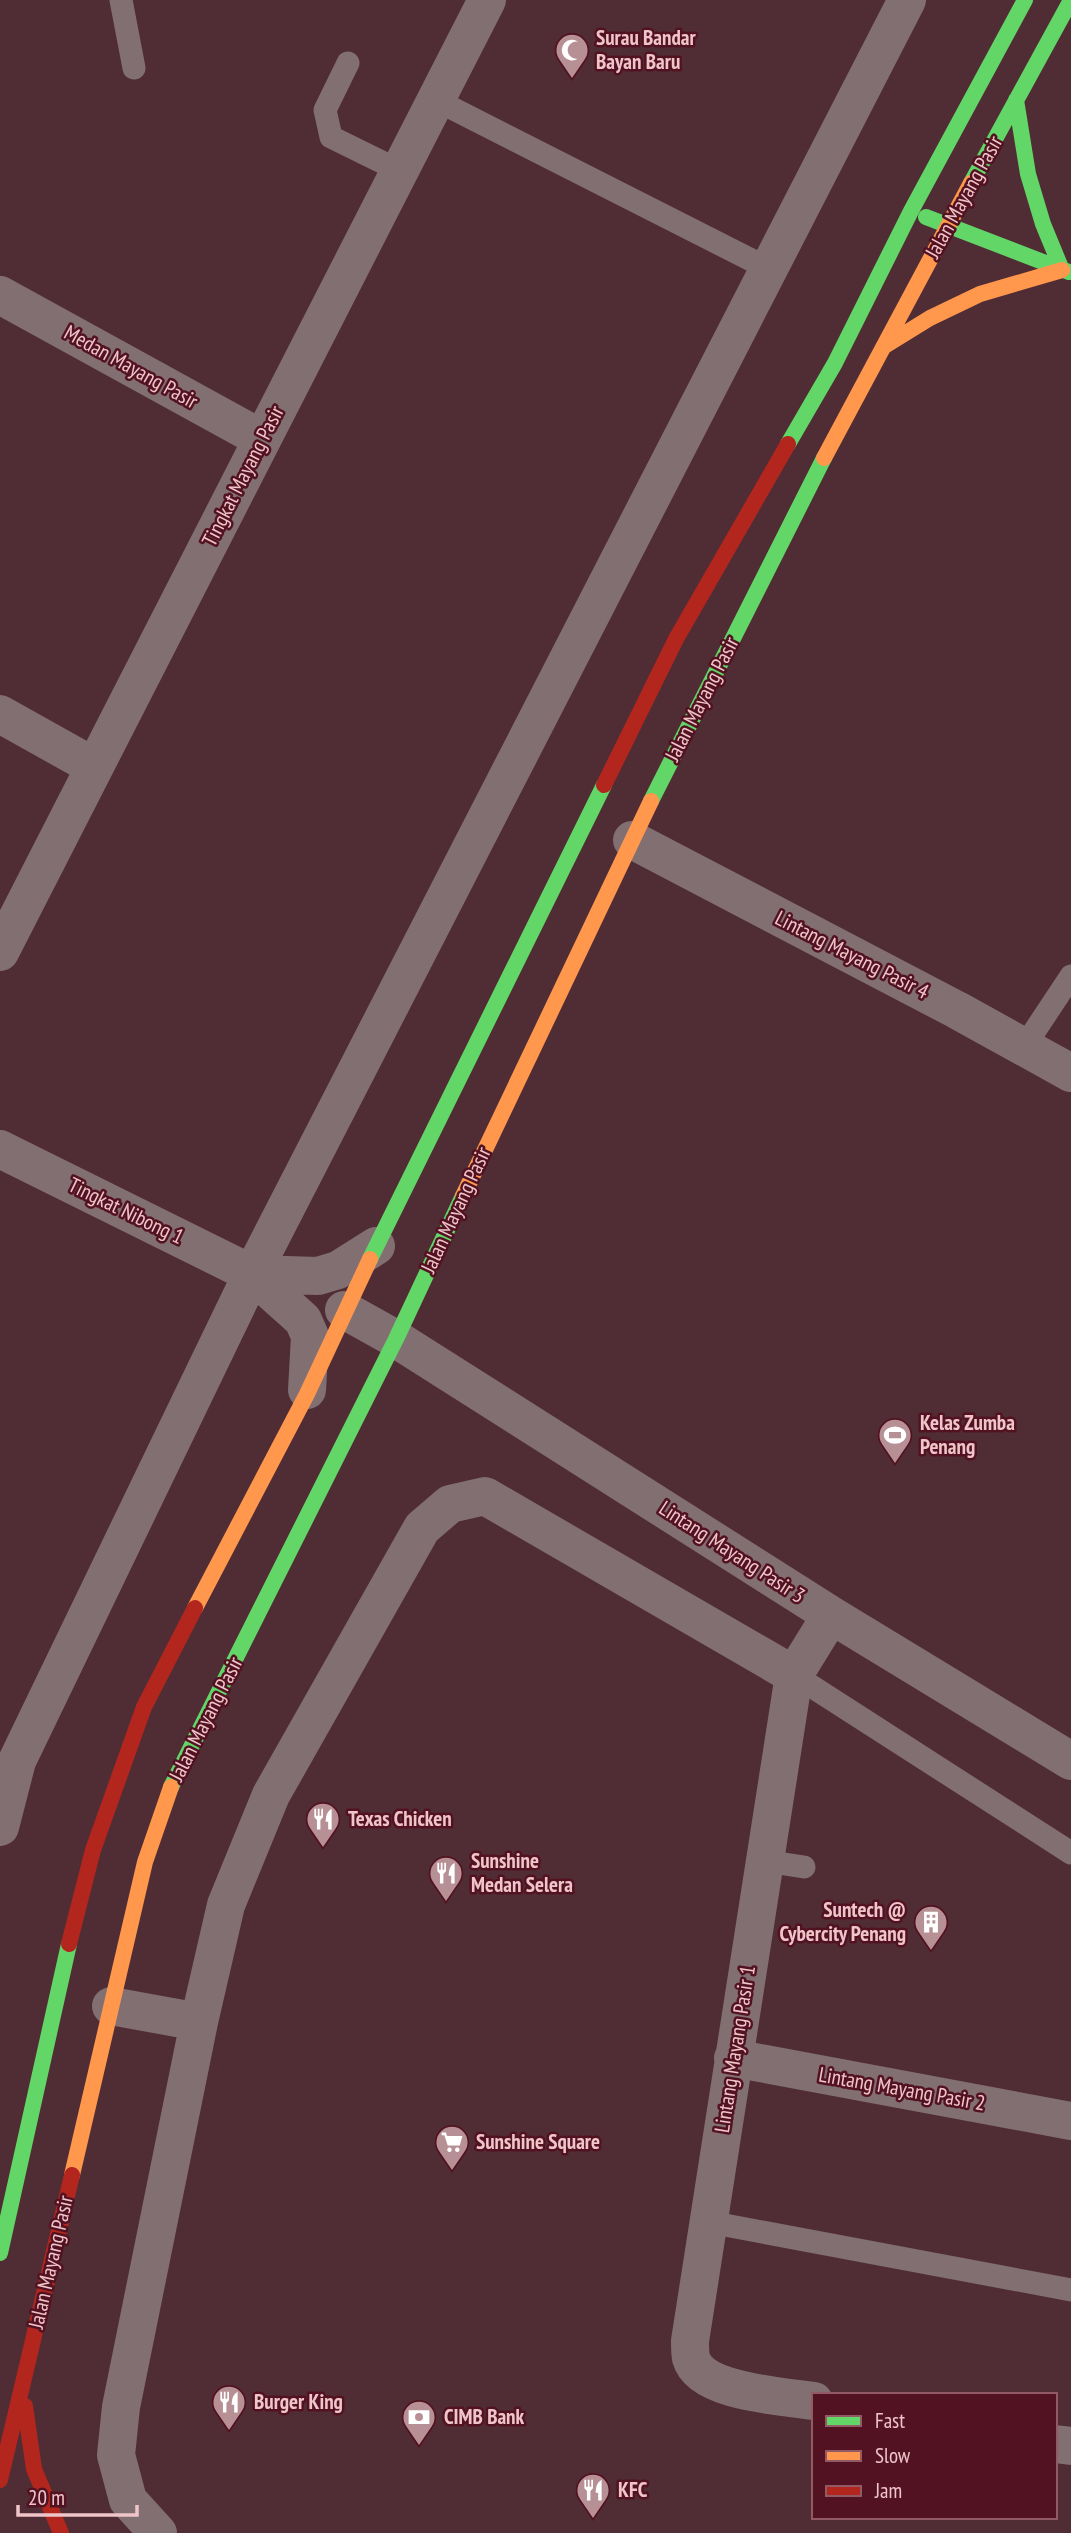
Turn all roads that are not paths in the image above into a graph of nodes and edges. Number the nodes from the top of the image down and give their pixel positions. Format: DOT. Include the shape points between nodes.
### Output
graph roads {
  1 [pos="121,0"];
  2 [pos="487,0"];
  3 [pos="907,0"];
  4 [pos="1025,0"];
  5 [pos="1071,0"];
  6 [pos="348,63"];
  7 [pos="134,68"];
  8 [pos="436,100"];
  9 [pos="1016,100"];
  10 [pos="400,170"];
  11 [pos="911,211"];
  12 [pos="948,226"];
  13 [pos="767,268"];
  14 [pos="1067,272"];
  15 [pos="0,295"];
  16 [pos="881,348"];
  17 [pos="262,439"];
  18 [pos="0,714"];
  19 [pos="93,766"];
  20 [pos="632,840"];
  21 [pos="0,952"];
  22 [pos="1071,976"];
  23 [pos="1024,1047"];
  24 [pos="1071,1073"];
  25 [pos="0,1149"];
  26 [pos="376,1246"];
  27 [pos="252,1274"];
  28 [pos="344,1310"];
  29 [pos="396,1339"];
  30 [pos="307,1394"];
  31 [pos="831,1615"];
  32 [pos="794,1675"];
  33 [pos="1071,1761"];
  34 [pos="0,1827"];
  35 [pos="1071,1853"];
  36 [pos="765,1861"];
  37 [pos="804,1867"];
  38 [pos="111,2006"];
  39 [pos="199,2022"];
  40 [pos="733,2058"];
  41 [pos="1071,2121"];
  42 [pos="709,2222"];
  43 [pos="0,2253"];
  44 [pos="1071,2290"];
  45 [pos="22,2387"];
  46 [pos="812,2401"];
  47 [pos="0,2480"];
  48 [pos="61,2533"];
  49 [pos="158,2533"];
  1 -- 7 [label="lane"];
  2 -- 8 [label="street, Tingkat Mayang Pasir"];
  3 -- 13 [label="street"];
  4 -- 11 [label="street, Jalan Mayang Pasir"];
  5 -- 9 [label="street, Jalan Mayang Pasir"];
  6 -- 10 [label="lane" via="324,110 331,137"];
  8 -- 10 [label="street, Tingkat Mayang Pasir"];
  8 -- 13 [label="lane"];
  9 -- 12 [label="street, Jalan Mayang Pasir"];
  9 -- 14 [label="street" via="1028,174 1043,224"];
  10 -- 17 [label="street, Tingkat Mayang Pasir"];
  11 -- 12 [label="street"];
  11 -- 26 [label="street, Jalan Mayang Pasir" via="835,363 676,639"];
  12 -- 14 [label="street"];
  12 -- 16 [label="street, Jalan Mayang Pasir"];
  13 -- 27 [label="street"];
  14 -- 16 [label="street" via="980,294"];
  15 -- 17 [label="street, Medan Mayang Pasir"];
  16 -- 20 [label="street, Jalan Mayang Pasir"];
  17 -- 19 [label="street, Tingkat Mayang Pasir"];
  18 -- 19 [label="street"];
  19 -- 21 [label="street, Tingkat Mayang Pasir"];
  20 -- 23 [label="street, Lintang Mayang Pasir 4"];
  20 -- 29 [label="street, Jalan Mayang Pasir"];
  22 -- 23 [label="lane"];
  23 -- 24 [label="street, Lintang Mayang Pasir 4"];
  25 -- 27 [label="street, Tingkat Nibong 1"];
  26 -- 27 [label="street" via="338,1270 318,1276"];
  26 -- 28 [label="street, Jalan Mayang Pasir"];
  27 -- 30 [label="street" via="303,1320 310,1336"];
  27 -- 34 [label="street" via="17,1761"];
  28 -- 29 [label="street, Lintang Mayang Pasir 3"];
  28 -- 30 [label="street, Jalan Mayang Pasir"];
  29 -- 31 [label="street, Lintang Mayang Pasir 3"];
  29 -- 38 [label="street, Jalan Mayang Pasir" via="174,1780 145,1862"];
  30 -- 43 [label="street, Jalan Mayang Pasir" via="144,1707 93,1850"];
  31 -- 32 [label="street, Lintang Mayang Pasir 1"];
  31 -- 33 [label="street, Lintang Mayang Pasir 3"];
  32 -- 35 [label="lane"];
  32 -- 36 [label="street, Lintang Mayang Pasir 1"];
  32 -- 39 [label="street" via="485,1496 450,1504 422,1528 271,1795 226,1905"];
  36 -- 37 [label="lane"];
  36 -- 40 [label="street, Lintang Mayang Pasir 1"];
  38 -- 39 [label="street"];
  38 -- 45 [label="street, Jalan Mayang Pasir"];
  39 -- 49 [label="street" via="121,2407 116,2455 128,2500"];
  40 -- 41 [label="street, Lintang Mayang Pasir 2"];
  40 -- 42 [label="street, Lintang Mayang Pasir 1"];
  42 -- 44 [label="lane"];
  42 -- 46 [label="street, Lintang Mayang Pasir 1" via="690,2342 697,2370 723,2386"];
  45 -- 47 [label="street, Jalan Mayang Pasir"];
  45 -- 48 [label="street" via="34,2469"];
}
